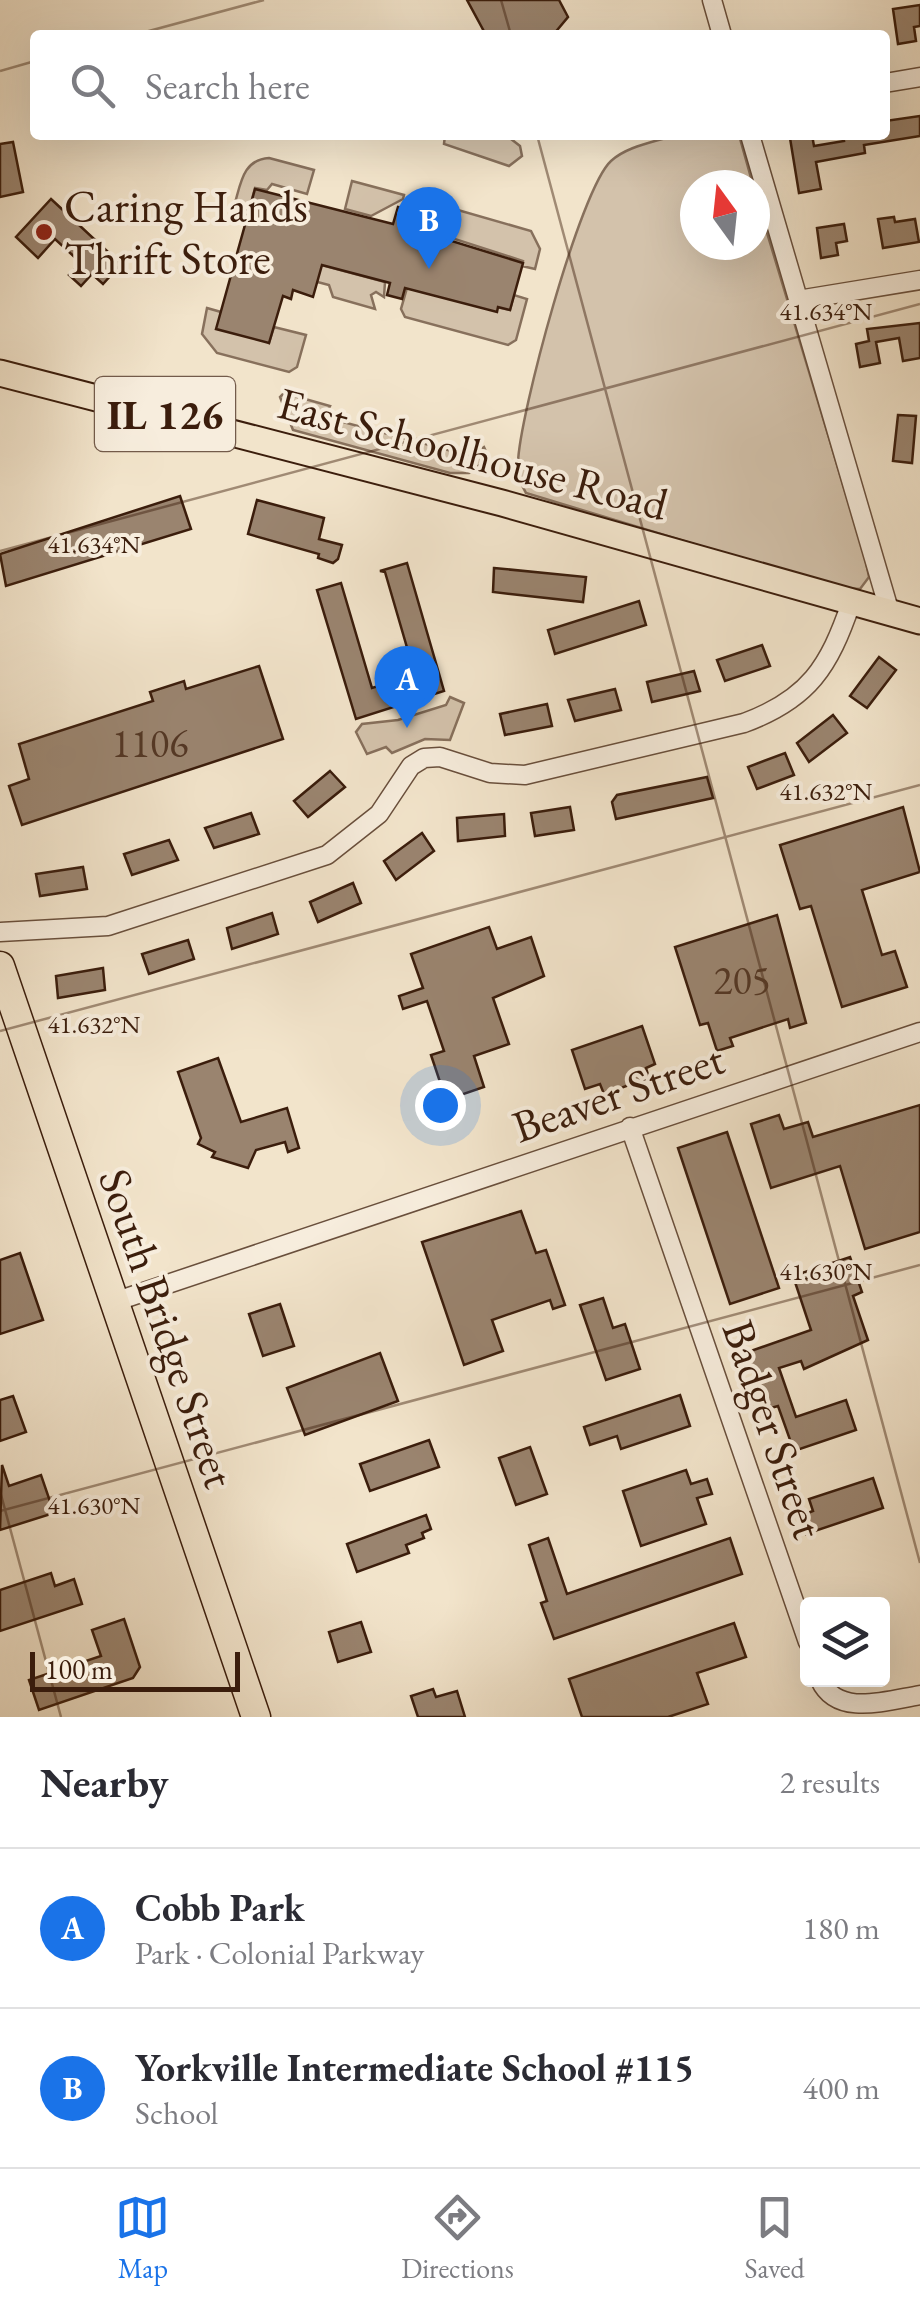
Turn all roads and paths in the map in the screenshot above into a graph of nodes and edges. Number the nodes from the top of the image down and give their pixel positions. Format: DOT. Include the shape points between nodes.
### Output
graph roads {
  1 [pos="712,0"];
  2 [pos="721,30"];
  3 [pos="920,77"];
  4 [pos="890,82"];
  5 [pos="751,140"];
  6 [pos="920,280"];
  7 [pos="798,300"];
  8 [pos="1,373"];
  9 [pos="851,603"];
  10 [pos="890,613"];
  11 [pos="920,622"];
  12 [pos="0,932"];
  13 [pos="0,966"];
  14 [pos="920,1032"];
  15 [pos="630,1127"];
  16 [pos="114,1302"];
  17 [pos="800,1619"];
  18 [pos="824,1687"];
  19 [pos="920,1695"];
  20 [pos="249,1715"];
  1 -- 2 [label="street"];
  3 -- 4 [label="street"];
  5 -- 7 [label="street"];
  6 -- 7 [label="street"];
  7 -- 10 [label="street"];
  8 -- 9 [label="main road, East Schoolhouse Road / IL 126"];
  9 -- 10 [label="main road, East Schoolhouse Road"];
  9 -- 12 [label="street" via="828,662 778,711 525,774 424,758 410,766 379,814 327,855 108,926"];
  10 -- 11 [label="main road, East Schoolhouse Road"];
  13 -- 16 [label="highway, South Bridge Street"];
  14 -- 15 [label="street, Beaver Street"];
  15 -- 16 [label="street, Beaver Street"];
  15 -- 17 [label="street, Badger Street"];
  16 -- 20 [label="highway, South Bridge Street"];
  18 -- 19 [label="street" via="833,1701 848,1706"];
}
